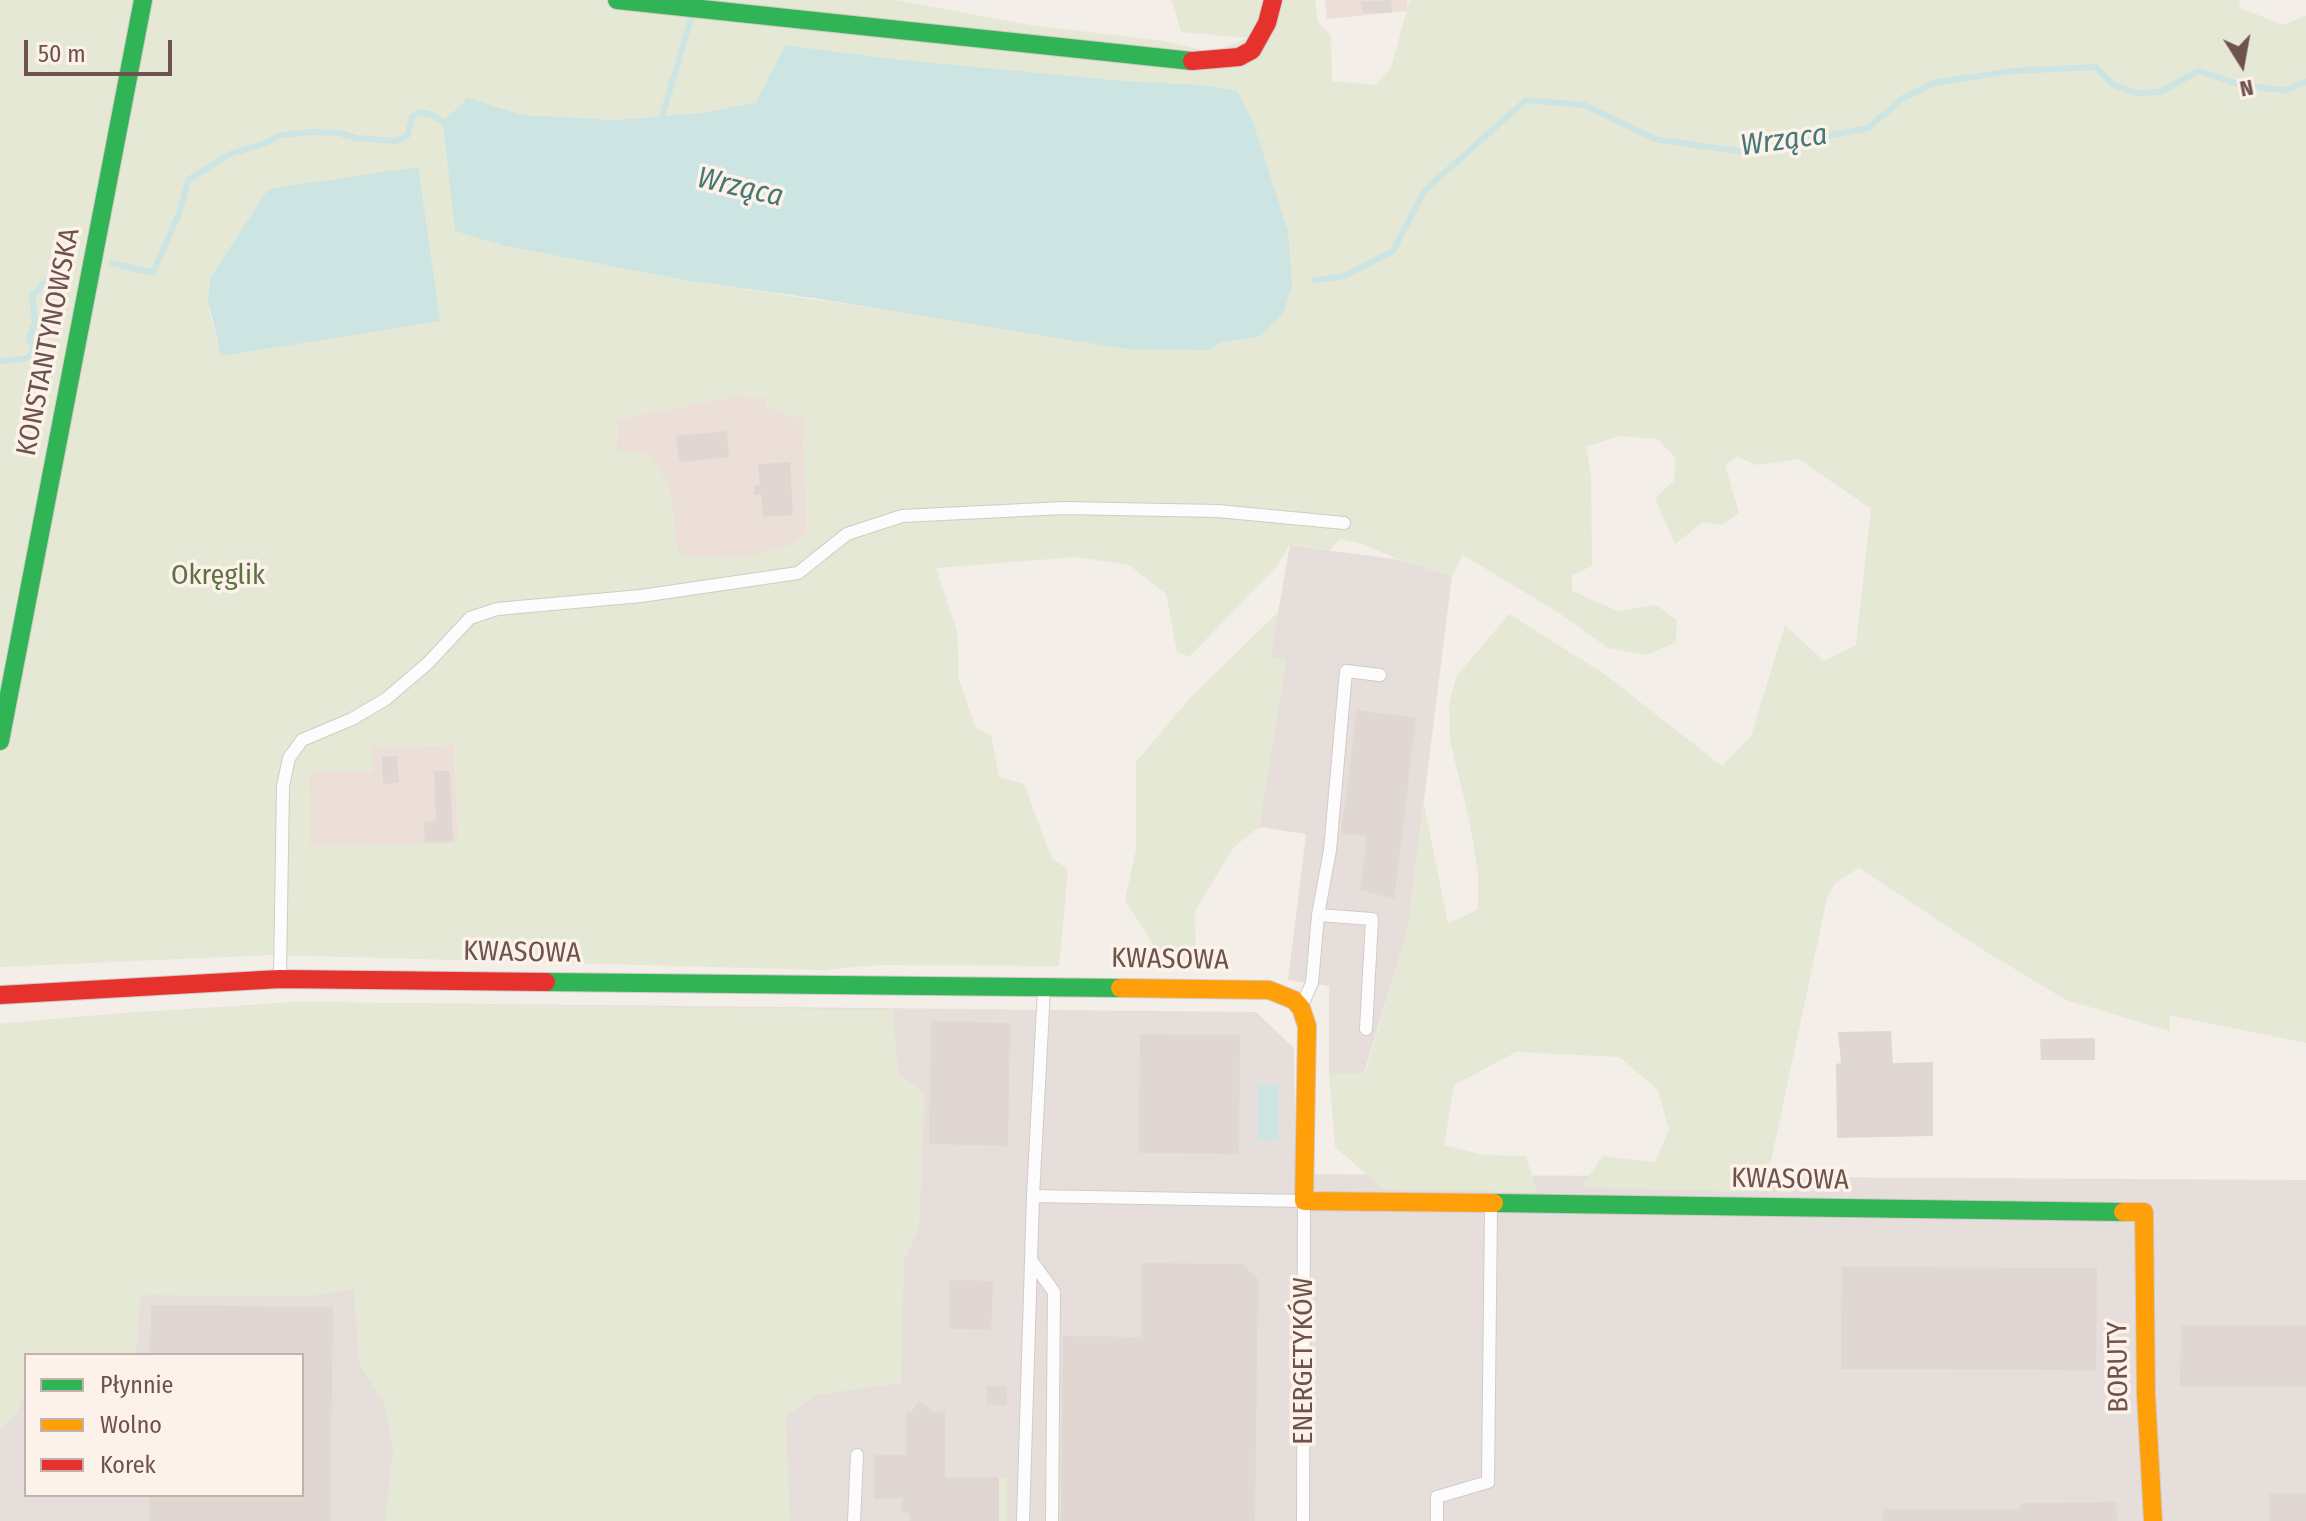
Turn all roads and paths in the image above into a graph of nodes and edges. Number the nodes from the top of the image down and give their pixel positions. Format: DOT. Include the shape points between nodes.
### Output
graph roads {
  1 [pos="143,0"];
  2 [pos="617,0"];
  3 [pos="1273,0"];
  4 [pos="1344,523"];
  5 [pos="1380,675"];
  6 [pos="0,741"];
  7 [pos="1318,915"];
  8 [pos="280,979"];
  9 [pos="1044,985"];
  10 [pos="0,995"];
  11 [pos="1301,1008"];
  12 [pos="1366,1029"];
  13 [pos="1033,1196"];
  14 [pos="1304,1201"];
  15 [pos="1491,1205"];
  16 [pos="2144,1212"];
  17 [pos="1031,1260"];
  18 [pos="857,1455"];
  19 [pos="854,1521"];
  20 [pos="1023,1521"];
  21 [pos="1052,1521"];
  22 [pos="1303,1521"];
  23 [pos="1437,1521"];
  24 [pos="2153,1521"];
  1 -- 6 [label="street, KONSTANTYNOWSKA"];
  2 -- 3 [label="street" via="1197,62 1239,57 1252,50"];
  4 -- 8 [label="lane" via="1218,511 1080,508 902,516 847,534 798,573 641,596 497,609 470,618 386,699 302,740 289,758 283,786"];
  5 -- 7 [label="lane" via="1346,671 1330,850"];
  7 -- 11 [label="lane" via="1312,983"];
  7 -- 12 [label="lane" via="1372,919"];
  8 -- 9 [label="street, KWASOWA"];
  8 -- 10 [label="street, KWASOWA"];
  9 -- 11 [label="street, KWASOWA" via="1269,990"];
  9 -- 13 [label="lane"];
  11 -- 14 [label="street" via="1308,1036"];
  13 -- 14 [label="lane"];
  13 -- 17 [label="lane"];
  14 -- 15 [label="street, KWASOWA"];
  14 -- 22 [label="lane, ENERGETYKÓW"];
  15 -- 16 [label="street, KWASOWA"];
  15 -- 23 [label="lane" via="1488,1482 1437,1497"];
  16 -- 24 [label="street, BORUTY"];
  17 -- 20 [label="lane"];
  17 -- 21 [label="lane" via="1054,1292"];
  18 -- 19 [label="lane"];
}
